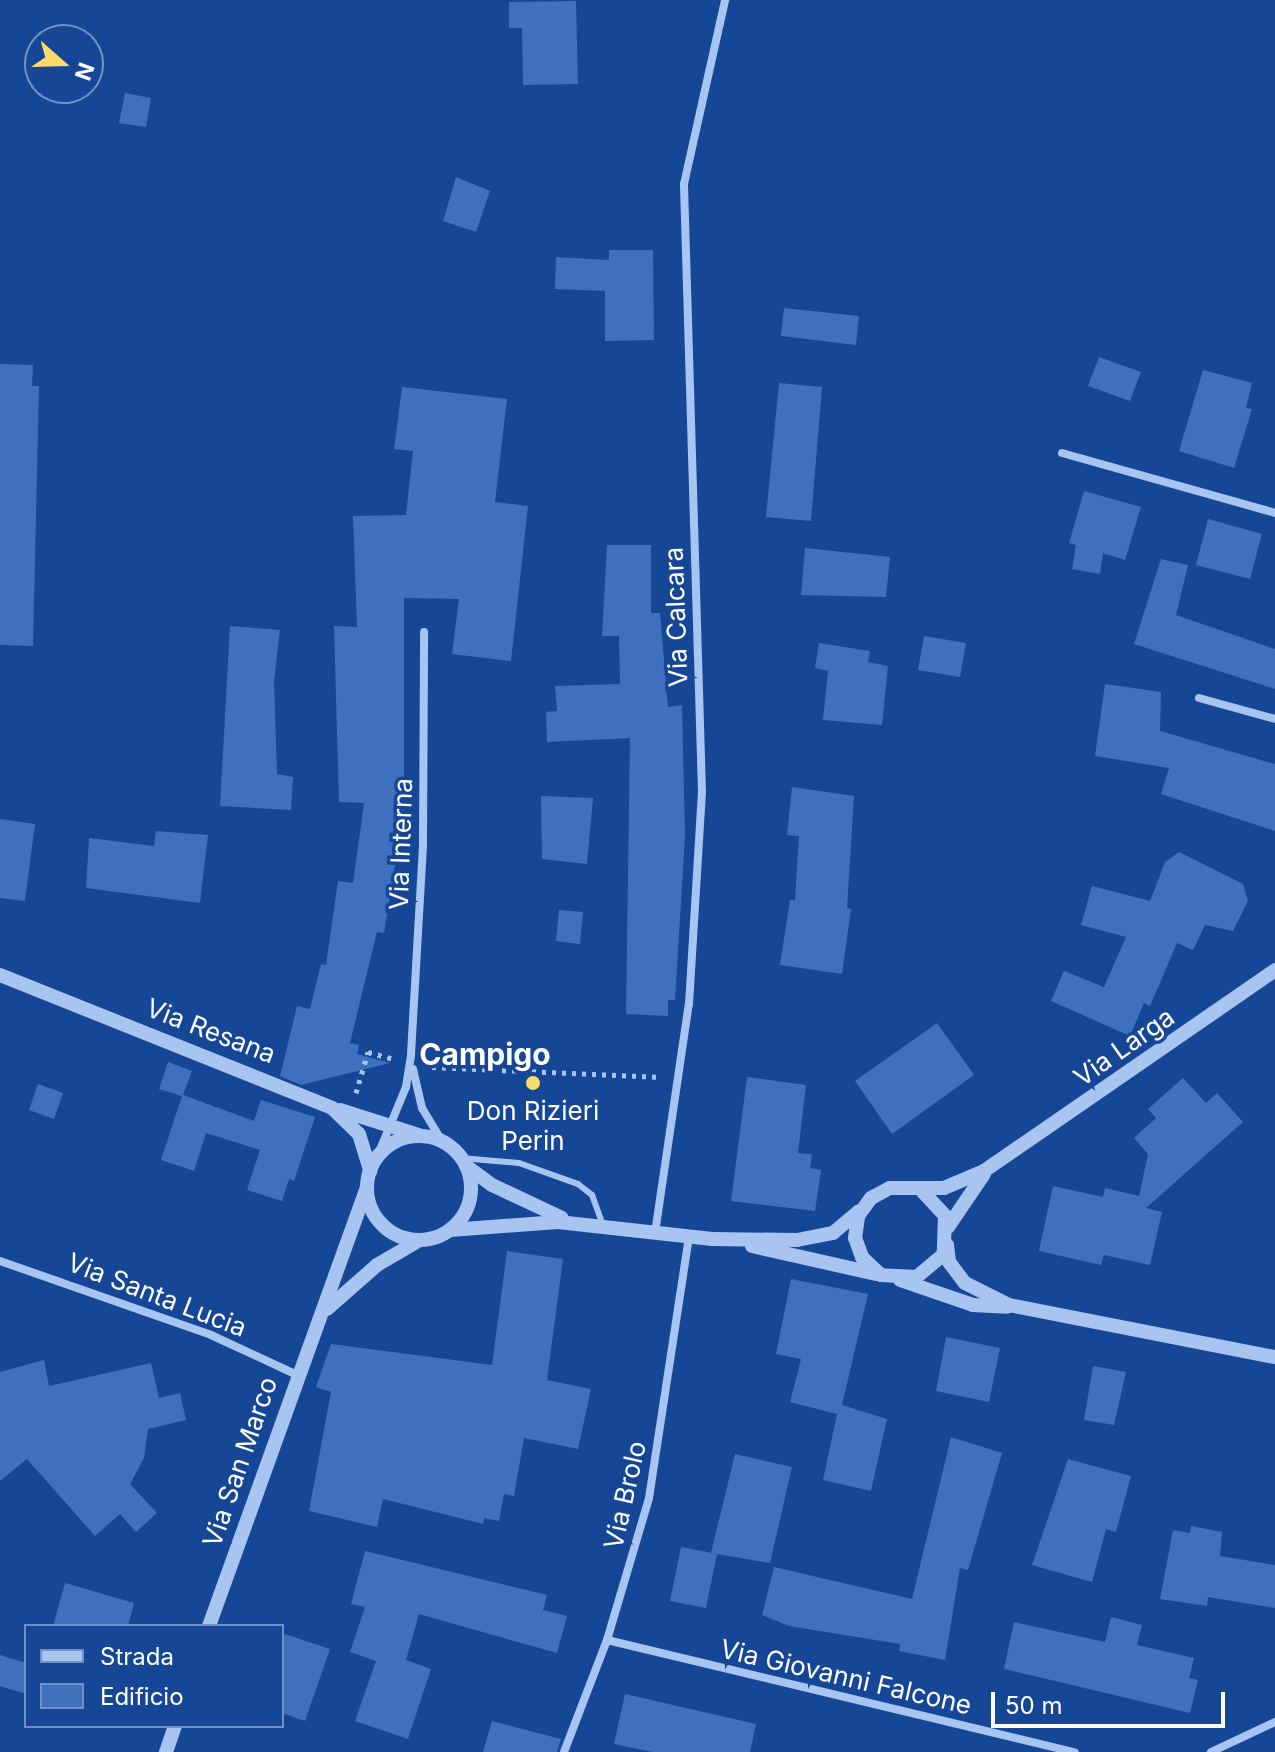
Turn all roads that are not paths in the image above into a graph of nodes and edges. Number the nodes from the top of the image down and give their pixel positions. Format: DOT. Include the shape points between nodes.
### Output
graph roads {
  1 [pos="725,0"];
  2 [pos="1062,453"];
  3 [pos="1275,513"];
  4 [pos="424,632"];
  5 [pos="1199,698"];
  6 [pos="1275,719"];
  7 [pos="1275,970"];
  8 [pos="0,975"];
  9 [pos="411,1058"];
  10 [pos="332,1108"];
  11 [pos="390,1124"];
  12 [pos="425,1136"];
  13 [pos="442,1141"];
  14 [pos="377,1157"];
  15 [pos="999,1161"];
  16 [pos="464,1162"];
  17 [pos="370,1171"];
  18 [pos="367,1188"];
  19 [pos="923,1192"];
  20 [pos="864,1206"];
  21 [pos="574,1223"];
  22 [pos="948,1227"];
  23 [pos="604,1228"];
  24 [pos="450,1230"];
  25 [pos="655,1234"];
  26 [pos="689,1237"];
  27 [pos="712,1239"];
  28 [pos="419,1241"];
  29 [pos="947,1245"];
  30 [pos="0,1261"];
  31 [pos="881,1275"];
  32 [pos="899,1280"];
  33 [pos="1019,1308"];
  34 [pos="322,1316"];
  35 [pos="1275,1357"];
  36 [pos="297,1375"];
  37 [pos="210,1624"];
  38 [pos="607,1640"];
  39 [pos="1275,1722"];
  40 [pos="174,1728"];
  41 [pos="166,1752"];
  42 [pos="564,1752"];
  43 [pos="1075,1752"];
  44 [pos="1211,1752"];
  1 -- 25 [label="street, Via Calcara" via="684,184 702,792 689,1004"];
  2 -- 3 [label="street"];
  4 -- 9 [label="street, Via Interna" via="423,843"];
  5 -- 6 [label="street"];
  7 -- 15 [label="street, Via Larga"];
  8 -- 10 [label="street, Via Resana"];
  9 -- 11 [label="street, Via Interna"];
  9 -- 13 [label="street, Via Interna" via="422,1108"];
  10 -- 11 [label="street"];
  10 -- 17 [label="street, Via Resana" via="359,1134"];
  11 -- 12 [label="street"];
  11 -- 14 [label="street, Via Interna"];
  12 -- 13 [label="street"];
  12 -- 14 [label="street" via="407,1137"];
  13 -- 16 [label="street"];
  14 -- 17 [label="street"];
  15 -- 19 [label="street, Via Larga" via="959,1183"];
  15 -- 22 [label="street, Via Larga" via="968,1193"];
  16 -- 21 [label="street" via="492,1185"];
  16 -- 23 [label="lane" via="519,1163 578,1184 592,1195"];
  16 -- 24 [label="street" via="469,1201"];
  17 -- 18 [label="street"];
  18 -- 28 [label="street" via="376,1219 403,1238"];
  18 -- 34 [label="street, Via San Marco"];
  19 -- 20 [label="street" via="890,1188"];
  19 -- 22 [label="street" via="940,1206"];
  20 -- 27 [label="street" via="838,1229 817,1238"];
  20 -- 31 [label="street" via="856,1227 858,1249"];
  21 -- 23 [label="street"];
  21 -- 24 [label="street" via="500,1223"];
  22 -- 29 [label="street"];
  23 -- 25 [label="street"];
  24 -- 28 [label="street"];
  25 -- 26 [label="street"];
  26 -- 27 [label="street"];
  26 -- 38 [label="street, Via Brolo" via="649,1498"];
  27 -- 31 [label="street"];
  28 -- 34 [label="street, Via San Marco" via="370,1270"];
  29 -- 32 [label="street" via="925,1274"];
  29 -- 33 [label="street" via="949,1262 965,1283"];
  30 -- 36 [label="street, Via Santa Lucia" via="211,1335"];
  31 -- 32 [label="street"];
  32 -- 33 [label="street" via="973,1305"];
  33 -- 35 [label="street"];
  34 -- 36 [label="street, Via San Marco"];
  36 -- 37 [label="street, Via San Marco"];
  38 -- 42 [label="street, Via Brolo"];
  38 -- 43 [label="street, Via Giovanni Falcone"];
  39 -- 44 [label="street"];
  40 -- 41 [label="street"];
}
